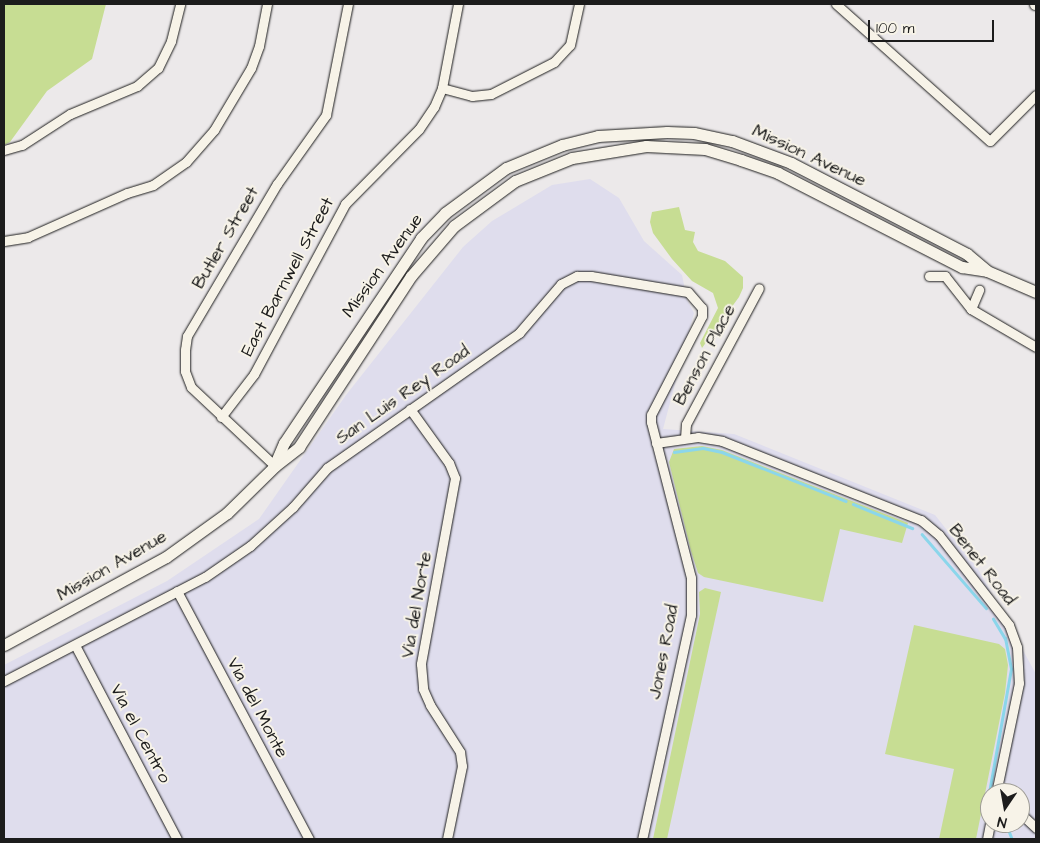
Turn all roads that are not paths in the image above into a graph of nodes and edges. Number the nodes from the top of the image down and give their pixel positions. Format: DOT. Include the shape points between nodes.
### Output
graph roads {
  1 [pos="180,4"];
  2 [pos="267,4"];
  3 [pos="348,4"];
  4 [pos="458,4"];
  5 [pos="579,4"];
  6 [pos="836,4"];
  7 [pos="442,88"];
  8 [pos="1036,95"];
  9 [pos="4,150"];
  10 [pos="4,241"];
  11 [pos="987,271"];
  12 [pos="929,276"];
  13 [pos="759,288"];
  14 [pos="979,290"];
  15 [pos="1036,292"];
  16 [pos="971,309"];
  17 [pos="1036,347"];
  18 [pos="410,409"];
  19 [pos="221,416"];
  20 [pos="685,438"];
  21 [pos="656,443"];
  22 [pos="274,466"];
  23 [pos="177,590"];
  24 [pos="75,644"];
  25 [pos="4,645"];
  26 [pos="4,681"];
  27 [pos="999,783"];
  28 [pos="176,839"];
  29 [pos="309,839"];
  30 [pos="447,839"];
  31 [pos="642,839"];
  1 -- 9 [label="street" via="171,40 158,68 138,86 70,114 22,145"];
  2 -- 10 [label="street" via="260,46 251,68 214,130 186,162 153,186 127,193 28,237"];
  3 -- 19 [label="street, Butler Street" via="326,115 277,184 188,336 185,371 192,387"];
  4 -- 7 [label="street, East Barnwell Street"];
  5 -- 7 [label="street" via="570,45 554,62 491,94 472,96"];
  6 -- 8 [label="street" via="984,137 994,140"];
  7 -- 19 [label="street, East Barnwell Street" via="419,129 345,204 254,374"];
  11 -- 15 [label="main road, Mission Avenue"];
  11 -- 22 [label="main road, Mission Avenue" via="962,267 778,173 705,149 646,146 572,158 515,181 454,226 412,276 299,447"];
  11 -- 22 [label="main road, Mission Avenue" via="967,254 791,163 732,141 694,133 667,132 598,136 562,144 506,168 444,213 421,238 284,442"];
  12 -- 16 [label="street" via="945,276"];
  13 -- 20 [label="street, Benson Place" via="686,424"];
  14 -- 16 [label="street"];
  16 -- 17 [label="street"];
  18 -- 21 [label="street, San Luis Rey Road" via="519,333 561,284 577,276 591,276 688,292 702,308 702,316 652,415"];
  18 -- 23 [label="street, San Luis Rey Road" via="327,468 250,546 205,577"];
  18 -- 30 [label="street, Via del Norte" via="456,478 421,664 423,689 430,705 460,752 462,766"];
  19 -- 22 [label="street, Butler Street"];
  20 -- 21 [label="street, Benet Road"];
  20 -- 27 [label="street, Benet Road" via="722,441 921,520 939,534 1009,625 1017,647 1019,683"];
  21 -- 31 [label="street, Jones Road" via="691,578 691,615"];
  22 -- 25 [label="main road, Mission Avenue" via="238,504 182,546"];
  23 -- 24 [label="street, San Luis Rey Road"];
  23 -- 29 [label="street, Via del Monte"];
  24 -- 26 [label="street, San Luis Rey Road"];
  24 -- 28 [label="street, Via el Centro"];
}
